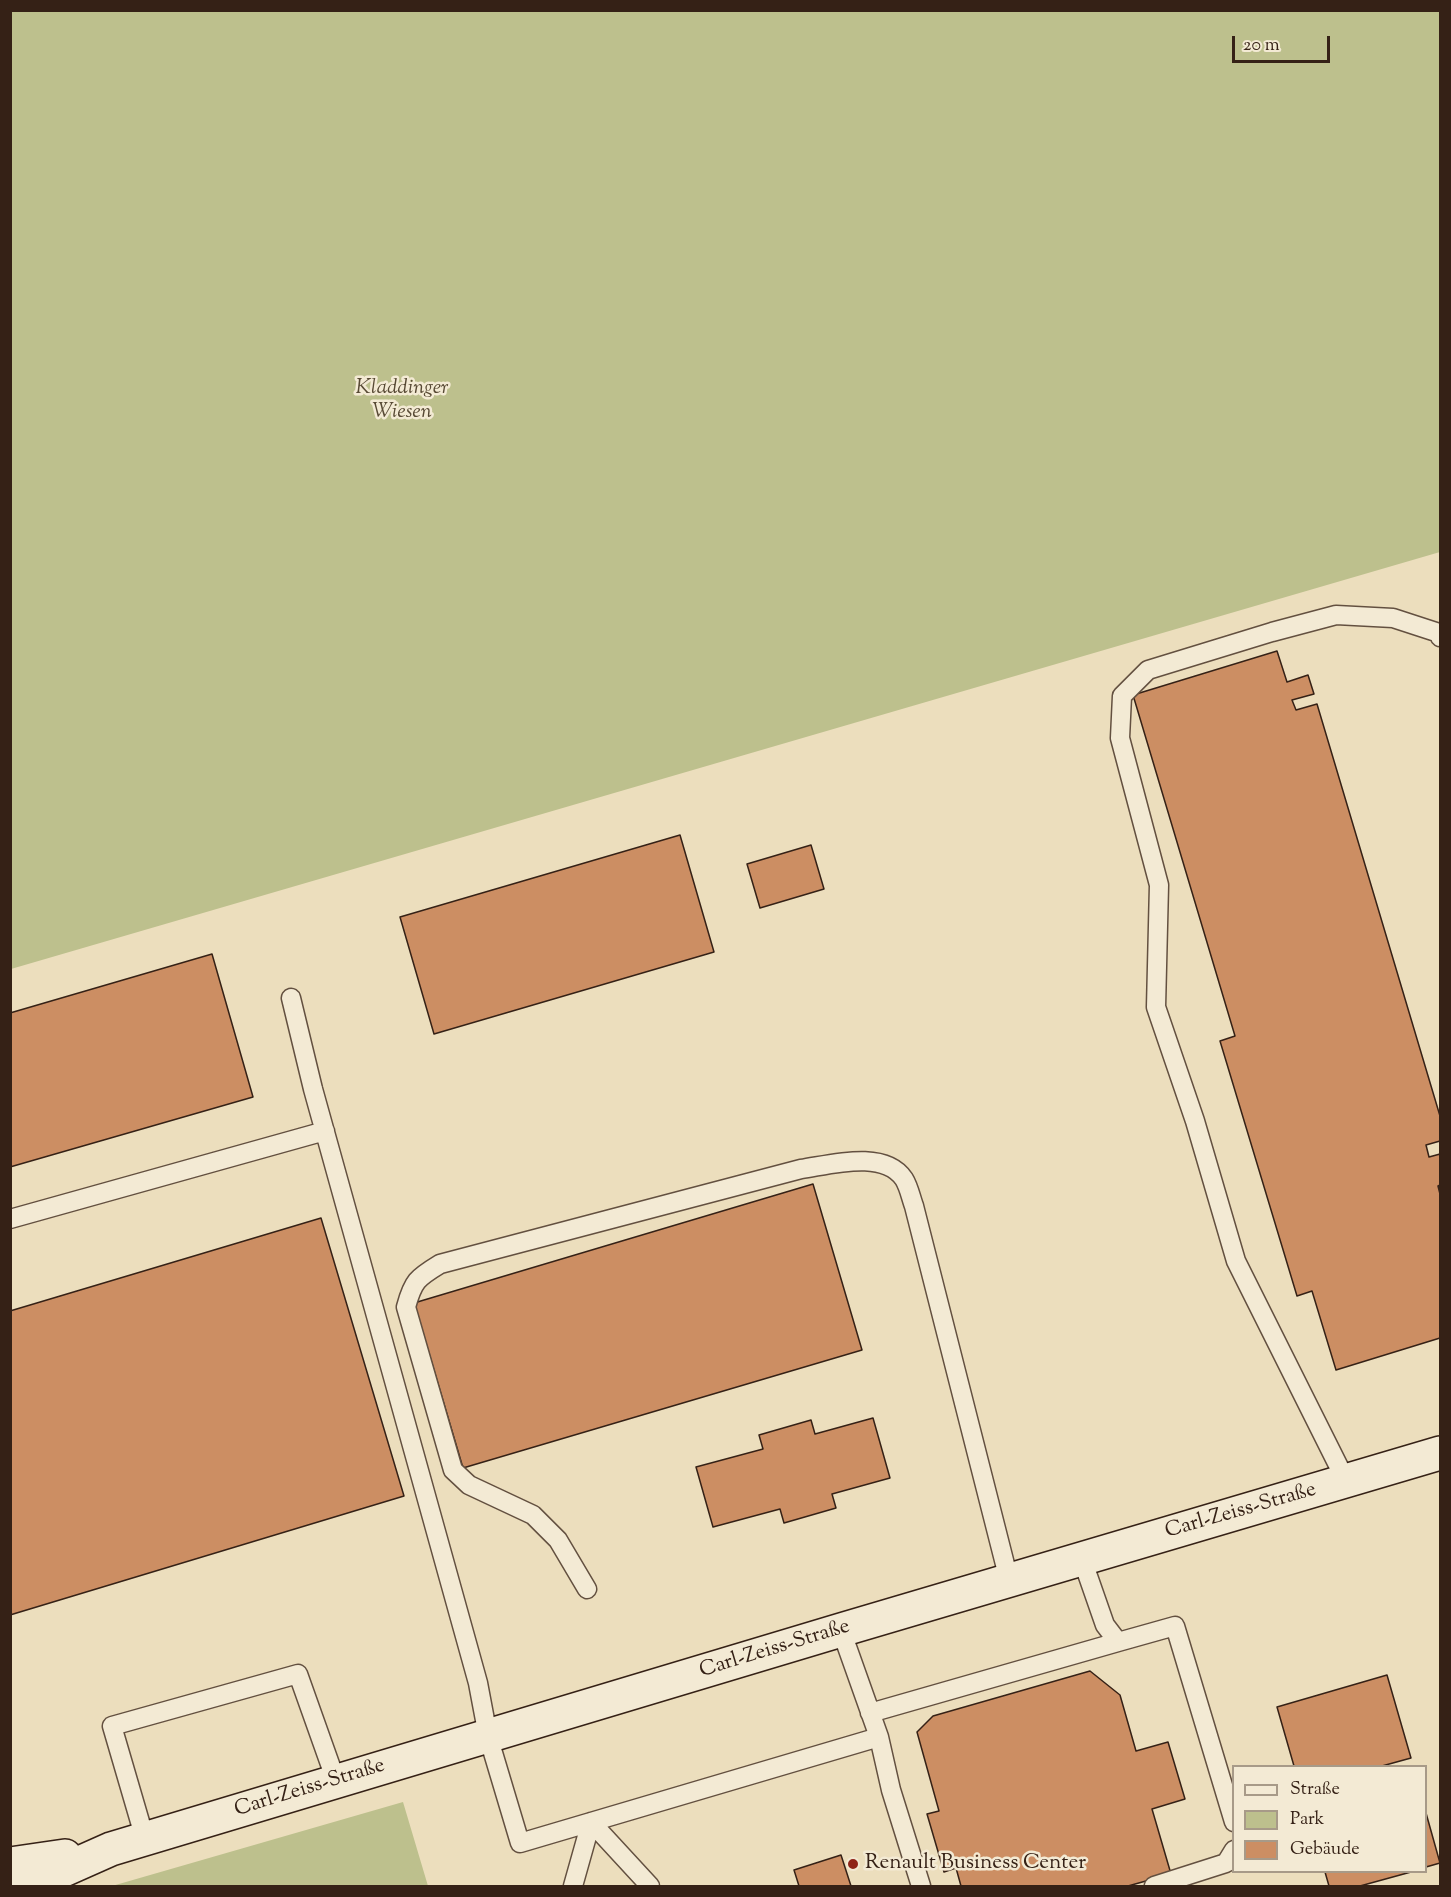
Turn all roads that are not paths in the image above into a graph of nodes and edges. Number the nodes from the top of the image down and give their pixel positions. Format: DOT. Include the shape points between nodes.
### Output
graph roads {
  1 [pos="1440,637"];
  2 [pos="291,998"];
  3 [pos="325,1131"];
  4 [pos="10,1219"];
  5 [pos="1440,1453"];
  6 [pos="1346,1481"];
  7 [pos="1082,1559"];
  8 [pos="1009,1580"];
  9 [pos="587,1588"];
  10 [pos="840,1630"];
  11 [pos="1118,1642"];
  12 [pos="870,1713"];
  13 [pos="488,1736"];
  14 [pos="879,1737"];
  15 [pos="336,1781"];
  16 [pos="1232,1819"];
  17 [pos="591,1822"];
  18 [pos="145,1839"];
  19 [pos="111,1849"];
  20 [pos="1232,1852"];
  21 [pos="10,1864"];
  22 [pos="20,1887"];
  23 [pos="573,1887"];
  24 [pos="650,1887"];
  25 [pos="921,1887"];
  26 [pos="1154,1887"];
  1 -- 6 [label="lane" via="1439,633 1393,618 1336,615 1149,670 1122,696 1120,738 1159,885 1156,1007 1236,1261"];
  2 -- 3 [label="lane"];
  3 -- 4 [label="lane"];
  3 -- 13 [label="lane" via="478,1683"];
  5 -- 6 [label="main road, Carl-Zeiss-Straße"];
  6 -- 7 [label="main road, Carl-Zeiss-Straße"];
  7 -- 8 [label="main road, Carl-Zeiss-Straße"];
  7 -- 11 [label="lane" via="1106,1626"];
  8 -- 9 [label="lane" via="914,1206 904,1178 886,1164 861,1160 801,1169 440,1264 425,1272 412,1287 406,1307 453,1470 469,1485 533,1515 558,1540"];
  8 -- 10 [label="main road, Carl-Zeiss-Straße"];
  10 -- 12 [label="lane"];
  10 -- 13 [label="main road, Carl-Zeiss-Straße"];
  11 -- 12 [label="lane"];
  11 -- 16 [label="lane" via="1175,1626"];
  12 -- 14 [label="lane"];
  13 -- 15 [label="main road, Carl-Zeiss-Straße"];
  13 -- 17 [label="lane" via="520,1843"];
  14 -- 17 [label="lane"];
  14 -- 25 [label="lane"];
  15 -- 18 [label="main road, Carl-Zeiss-Straße"];
  15 -- 18 [label="lane" via="298,1674 112,1726"];
  17 -- 23 [label="lane"];
  17 -- 24 [label="lane"];
  18 -- 19 [label="main road, Carl-Zeiss-Straße"];
  19 -- 21 [label="main road, Carl-Zeiss-Straße"];
  19 -- 22 [label="main road, Carl-Zeiss-Straße"];
  20 -- 26 [label="lane" via="1226,1863"];
}
